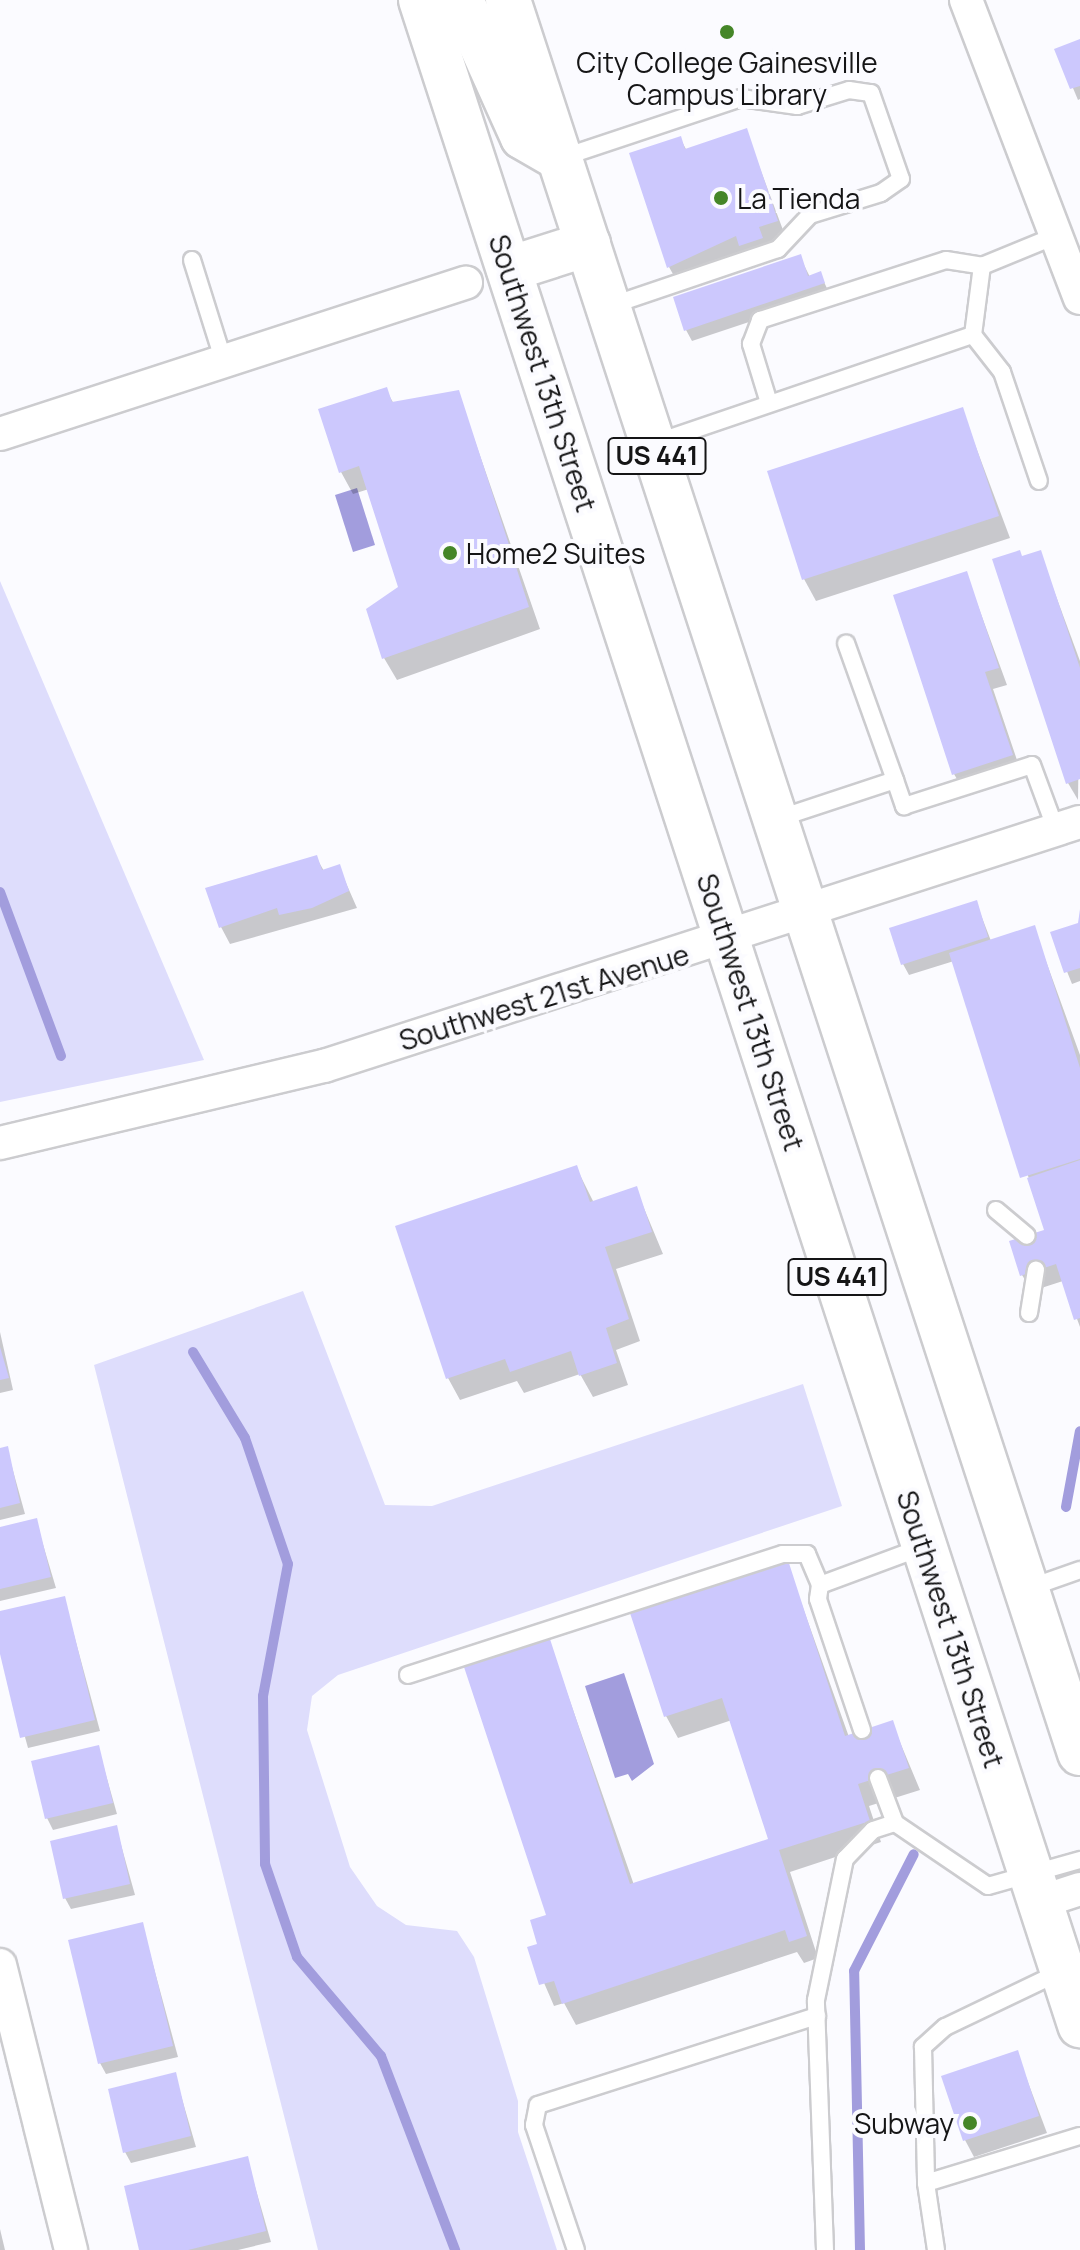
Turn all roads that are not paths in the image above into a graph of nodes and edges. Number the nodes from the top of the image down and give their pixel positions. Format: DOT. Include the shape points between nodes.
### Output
graph roads {
  1 [pos="421,0"];
  2 [pos="461,0"];
  3 [pos="508,0"];
  4 [pos="966,0"];
  5 [pos="560,158"];
  6 [pos="588,244"];
  7 [pos="1066,248"];
  8 [pos="192,260"];
  9 [pos="982,266"];
  10 [pos="488,276"];
  11 [pos="1080,298"];
  12 [pos="608,307"];
  13 [pos="973,335"];
  14 [pos="225,365"];
  15 [pos="769,403"];
  16 [pos="0,434"];
  17 [pos="653,444"];
  18 [pos="1039,481"];
  19 [pos="846,643"];
  20 [pos="895,780"];
  21 [pos="775,820"];
  22 [pos="1068,826"];
  23 [pos="805,911"];
  24 [pos="727,940"];
  25 [pos="0,1143"];
  26 [pos="996,1210"];
  27 [pos="1027,1236"];
  28 [pos="1036,1270"];
  29 [pos="1029,1313"];
  30 [pos="925,1547"];
  31 [pos="1080,1570"];
  32 [pos="820,1585"];
  33 [pos="1026,1589"];
  34 [pos="408,1675"];
  35 [pos="862,1730"];
  36 [pos="1080,1753"];
  37 [pos="878,1778"];
  38 [pos="895,1823"];
  39 [pos="1080,1860"];
  40 [pos="1050,1889"];
  41 [pos="0,1965"];
  42 [pos="1071,1968"];
  43 [pos="817,2016"];
  44 [pos="1080,2025"];
  45 [pos="1080,2136"];
  46 [pos="926,2183"];
  47 [pos="71,2250"];
  48 [pos="576,2250"];
  49 [pos="825,2250"];
  50 [pos="936,2250"];
  1 -- 10 [label="main road, Southwest 13th Street / US 441"];
  2 -- 5 [label="main road" via="523,137"];
  3 -- 5 [label="main road, US 441"];
  4 -- 7 [label="street"];
  5 -- 6 [label="main road, US 441"];
  5 -- 12 [label="lane" via="741,98 797,106 849,90 871,93 901,179 881,193 810,215 778,249"];
  6 -- 10 [label="main road"];
  6 -- 12 [label="main road, US 441"];
  7 -- 9 [label="lane"];
  7 -- 11 [label="street"];
  8 -- 14 [label="lane"];
  9 -- 13 [label="lane"];
  9 -- 15 [label="lane" via="946,260 760,320 751,344"];
  10 -- 14 [label="street"];
  10 -- 24 [label="main road, Southwest 13th Street / US 441"];
  12 -- 17 [label="main road, US 441"];
  13 -- 15 [label="lane"];
  13 -- 18 [label="lane" via="1002,372"];
  14 -- 16 [label="street"];
  15 -- 17 [label="lane"];
  17 -- 21 [label="main road, US 441"];
  19 -- 20 [label="lane"];
  20 -- 21 [label="lane"];
  20 -- 22 [label="lane" via="904,806 1032,765"];
  21 -- 23 [label="main road, US 441"];
  22 -- 23 [label="street, Southwest 21st Avenue"];
  23 -- 24 [label="street, Southwest 21st Avenue"];
  23 -- 33 [label="main road, US 441"];
  24 -- 25 [label="street, Southwest 21st Avenue" via="324,1066"];
  24 -- 30 [label="main road, Southwest 13th Street / US 441"];
  26 -- 27 [label="lane"];
  28 -- 29 [label="lane"];
  30 -- 32 [label="lane"];
  30 -- 40 [label="main road, Southwest 13th Street / US 441"];
  31 -- 33 [label="lane"];
  32 -- 34 [label="lane" via="807,1554 783,1554"];
  32 -- 35 [label="lane" via="818,1599"];
  33 -- 36 [label="main road, US 441"];
  37 -- 38 [label="lane"];
  38 -- 40 [label="lane" via="988,1886"];
  38 -- 43 [label="lane" via="873,1830 845,1859"];
  39 -- 40 [label="lane"];
  40 -- 42 [label="main road, Southwest 13th Street / US 441"];
  41 -- 47 [label="street"];
  42 -- 44 [label="main road, Southwest 13th Street / US 441"];
  42 -- 46 [label="lane" via="945,2027 923,2047"];
  43 -- 48 [label="lane" via="538,2105 534,2125"];
  43 -- 49 [label="lane"];
  45 -- 46 [label="lane"];
  46 -- 50 [label="lane"];
}
